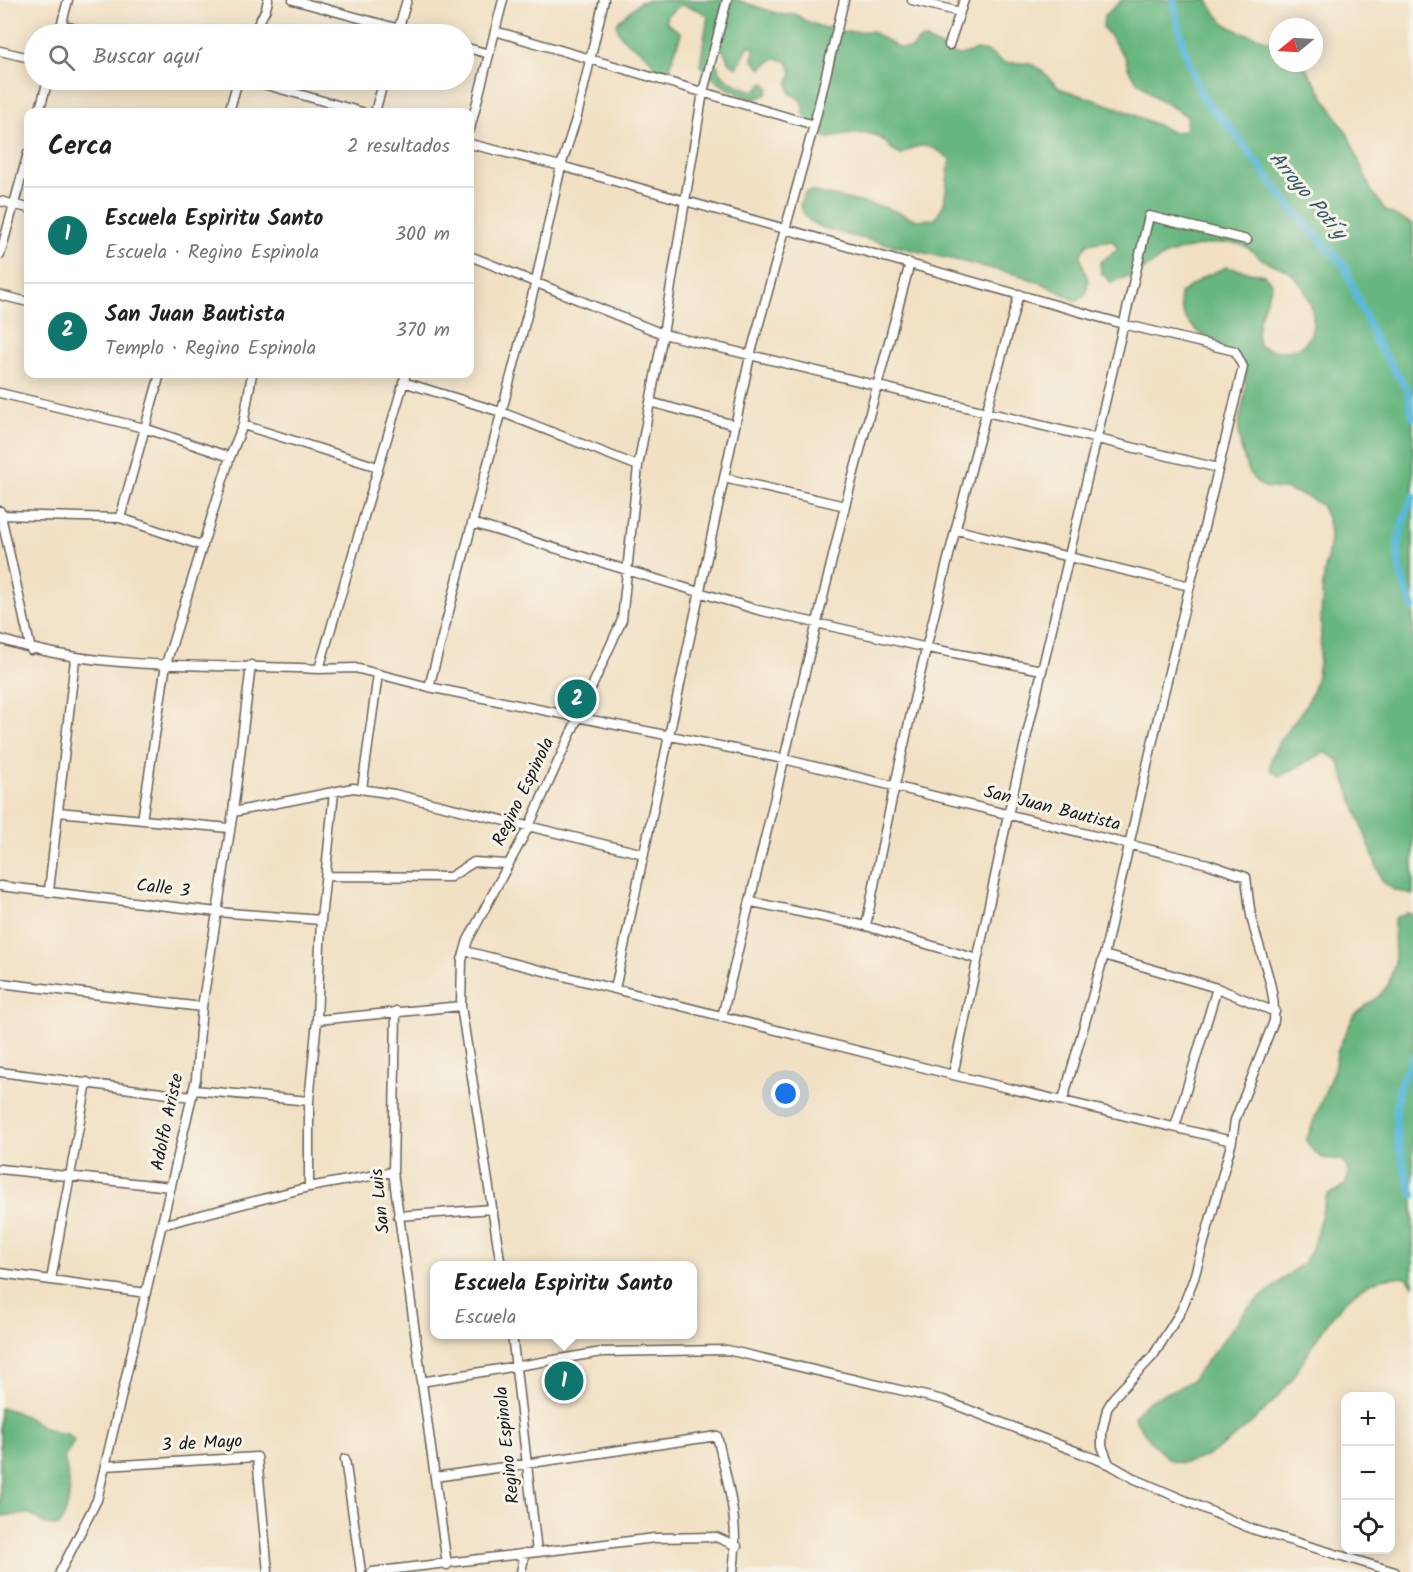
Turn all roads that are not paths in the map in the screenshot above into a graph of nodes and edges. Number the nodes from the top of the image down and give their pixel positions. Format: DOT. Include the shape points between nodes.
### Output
graph roads {
  1 [pos="68,0"];
  2 [pos="267,0"];
  3 [pos="293,0"];
  4 [pos="407,0"];
  5 [pos="503,0"];
  6 [pos="604,0"];
  7 [pos="727,0"];
  8 [pos="844,0"];
  9 [pos="912,0"];
  10 [pos="964,0"];
  11 [pos="960,12"];
  12 [pos="62,24"];
  13 [pos="258,24"];
  14 [pos="372,24"];
  15 [pos="400,24"];
  16 [pos="495,31"];
  17 [pos="949,45"];
  18 [pos="474,50"];
  19 [pos="0,51"];
  20 [pos="489,54"];
  21 [pos="24,57"];
  22 [pos="590,59"];
  23 [pos="46,90"];
  24 [pos="235,90"];
  25 [pos="284,90"];
  26 [pos="381,90"];
  27 [pos="703,92"];
  28 [pos="42,108"];
  29 [pos="230,108"];
  30 [pos="348,108"];
  31 [pos="376,108"];
  32 [pos="474,113"];
  33 [pos="814,125"];
  34 [pos="474,145"];
  35 [pos="561,165"];
  36 [pos="24,169"];
  37 [pos="0,201"];
  38 [pos="686,201"];
  39 [pos="15,205"];
  40 [pos="24,207"];
  41 [pos="783,228"];
  42 [pos="1247,240"];
  43 [pos="0,255"];
  44 [pos="474,258"];
  45 [pos="910,263"];
  46 [pos="535,285"];
  47 [pos="1019,294"];
  48 [pos="0,295"];
  49 [pos="24,301"];
  50 [pos="1123,324"];
  51 [pos="663,334"];
  52 [pos="750,356"];
  53 [pos="159,378"];
  54 [pos="251,378"];
  55 [pos="405,378"];
  56 [pos="877,387"];
  57 [pos="0,393"];
  58 [pos="650,402"];
  59 [pos="501,412"];
  60 [pos="985,413"];
  61 [pos="243,425"];
  62 [pos="735,426"];
  63 [pos="144,428"];
  64 [pos="1094,440"];
  65 [pos="230,456"];
  66 [pos="638,466"];
  67 [pos="378,467"];
  68 [pos="1218,468"];
  69 [pos="724,478"];
  70 [pos="845,506"];
  71 [pos="0,514"];
  72 [pos="120,518"];
  73 [pos="472,523"];
  74 [pos="957,530"];
  75 [pos="203,546"];
  76 [pos="1068,557"];
  77 [pos="628,572"];
  78 [pos="1190,586"];
  79 [pos="700,594"];
  80 [pos="817,623"];
  81 [pos="0,639"];
  82 [pos="928,648"];
  83 [pos="31,650"];
  84 [pos="75,659"];
  85 [pos="166,663"];
  86 [pos="251,665"];
  87 [pos="319,669"];
  88 [pos="1042,670"];
  89 [pos="378,674"];
  90 [pos="429,687"];
  91 [pos="579,715"];
  92 [pos="667,734"];
  93 [pos="784,759"];
  94 [pos="893,785"];
  95 [pos="362,789"];
  96 [pos="334,792"];
  97 [pos="58,812"];
  98 [pos="233,812"];
  99 [pos="1008,815"];
  100 [pos="142,820"];
  101 [pos="529,826"];
  102 [pos="229,828"];
  103 [pos="1130,845"];
  104 [pos="644,854"];
  105 [pos="506,864"];
  106 [pos="328,876"];
  107 [pos="0,886"];
  108 [pos="49,891"];
  109 [pos="752,902"];
  110 [pos="217,912"];
  111 [pos="321,920"];
  112 [pos="866,927"];
  113 [pos="465,951"];
  114 [pos="1104,955"];
  115 [pos="977,959"];
  116 [pos="0,982"];
  117 [pos="1217,987"];
  118 [pos="615,989"];
  119 [pos="461,1006"];
  120 [pos="202,1007"];
  121 [pos="396,1011"];
  122 [pos="1275,1012"];
  123 [pos="722,1017"];
  124 [pos="317,1020"];
  125 [pos="0,1072"];
  126 [pos="953,1075"];
  127 [pos="87,1082"];
  128 [pos="193,1094"];
  129 [pos="1063,1100"];
  130 [pos="309,1101"];
  131 [pos="1175,1127"];
  132 [pos="1232,1141"];
  133 [pos="0,1169"];
  134 [pos="393,1172"];
  135 [pos="69,1177"];
  136 [pos="171,1187"];
  137 [pos="309,1187"];
  138 [pos="492,1209"];
  139 [pos="398,1216"];
  140 [pos="162,1225"];
  141 [pos="500,1261"];
  142 [pos="0,1273"];
  143 [pos="51,1280"];
  144 [pos="146,1293"];
  145 [pos="513,1339"];
  146 [pos="516,1365"];
  147 [pos="422,1382"];
  148 [pos="345,1459"];
  149 [pos="527,1464"];
  150 [pos="1109,1464"];
  151 [pos="105,1466"];
  152 [pos="435,1477"];
  153 [pos="737,1546"];
  154 [pos="537,1552"];
  155 [pos="525,1553"];
  156 [pos="447,1565"];
  157 [pos="60,1572"];
  158 [pos="268,1572"];
  159 [pos="361,1572"];
  160 [pos="372,1572"];
  161 [pos="521,1572"];
  162 [pos="733,1572"];
  163 [pos="1395,1572"];
  1 -- 12 [label="street"];
  2 -- 13 [label="street"];
  3 -- 14 [label="street"];
  4 -- 15 [label="street"];
  5 -- 16 [label="street"];
  6 -- 22 [label="street"];
  7 -- 27 [label="street, Regino Espinola"];
  8 -- 33 [label="street"];
  9 -- 11 [label="street"];
  10 -- 11 [label="street"];
  11 -- 17 [label="street"];
  16 -- 20 [label="street"];
  16 -- 22 [label="street"];
  18 -- 20 [label="street"];
  19 -- 21 [label="street"];
  20 -- 32 [label="street"];
  22 -- 27 [label="street"];
  22 -- 35 [label="street"];
  23 -- 28 [label="street"];
  24 -- 29 [label="street"];
  25 -- 30 [label="street"];
  26 -- 31 [label="street"];
  27 -- 33 [label="street"];
  27 -- 38 [label="street, Regino Espinola"];
  33 -- 41 [label="street"];
  34 -- 35 [label="street"];
  35 -- 38 [label="street"];
  35 -- 46 [label="street"];
  36 -- 39 [label="street"];
  37 -- 39 [label="street"];
  38 -- 41 [label="street"];
  38 -- 51 [label="street, Regino Espinola"];
  39 -- 40 [label="street"];
  39 -- 43 [label="street"];
  41 -- 45 [label="street"];
  41 -- 52 [label="street"];
  42 -- 50 [label="street" via="1149,216"];
  44 -- 46 [label="street"];
  45 -- 47 [label="street"];
  45 -- 56 [label="street"];
  46 -- 51 [label="street"];
  46 -- 59 [label="street"];
  47 -- 50 [label="street"];
  47 -- 60 [label="street"];
  48 -- 49 [label="street"];
  50 -- 64 [label="street"];
  50 -- 68 [label="street" via="1235,351 1243,367"];
  51 -- 52 [label="street"];
  51 -- 58 [label="street, Regino Espinola"];
  52 -- 56 [label="street"];
  52 -- 62 [label="street"];
  53 -- 63 [label="street"];
  54 -- 61 [label="street"];
  55 -- 59 [label="street"];
  55 -- 67 [label="street"];
  56 -- 60 [label="street"];
  56 -- 70 [label="street"];
  57 -- 63 [label="street"];
  58 -- 62 [label="street"];
  58 -- 66 [label="street, Regino Espinola"];
  59 -- 66 [label="street"];
  59 -- 73 [label="street"];
  60 -- 64 [label="street"];
  60 -- 74 [label="street"];
  61 -- 65 [label="street"];
  61 -- 67 [label="street"];
  62 -- 69 [label="street"];
  63 -- 65 [label="street"];
  63 -- 72 [label="street"];
  64 -- 68 [label="street"];
  64 -- 76 [label="street"];
  65 -- 75 [label="street"];
  66 -- 77 [label="street, Regino Espinola"];
  67 -- 87 [label="street"];
  68 -- 78 [label="street"];
  69 -- 70 [label="street"];
  69 -- 79 [label="street"];
  70 -- 80 [label="street"];
  71 -- 72 [label="street"];
  71 -- 83 [label="street"];
  72 -- 75 [label="street"];
  73 -- 77 [label="street"];
  73 -- 90 [label="street"];
  74 -- 76 [label="street"];
  74 -- 82 [label="street"];
  75 -- 85 [label="street"];
  76 -- 78 [label="street"];
  76 -- 88 [label="street"];
  77 -- 79 [label="street"];
  77 -- 91 [label="street, Regino Espinola" via="622,620"];
  78 -- 103 [label="street"];
  79 -- 80 [label="street"];
  79 -- 92 [label="street"];
  80 -- 82 [label="street"];
  80 -- 93 [label="street"];
  81 -- 83 [label="street, San Juan Bautista"];
  82 -- 88 [label="street"];
  82 -- 94 [label="street"];
  83 -- 84 [label="street, San Juan Bautista"];
  84 -- 85 [label="street, San Juan Bautista"];
  84 -- 97 [label="street"];
  85 -- 86 [label="street, San Juan Bautista"];
  85 -- 100 [label="street"];
  86 -- 87 [label="street, San Juan Bautista"];
  86 -- 98 [label="street, Adolfo Ariste"];
  87 -- 89 [label="street, San Juan Bautista" via="355,668"];
  88 -- 99 [label="street"];
  89 -- 90 [label="street, San Juan Bautista"];
  89 -- 95 [label="street"];
  90 -- 91 [label="street, San Juan Bautista"];
  91 -- 92 [label="street, San Juan Bautista"];
  91 -- 101 [label="street, Regino Espinola"];
  92 -- 93 [label="street, San Juan Bautista"];
  92 -- 104 [label="street"];
  93 -- 94 [label="street, San Juan Bautista"];
  93 -- 109 [label="street"];
  94 -- 99 [label="street, San Juan Bautista"];
  94 -- 112 [label="street"];
  95 -- 96 [label="street"];
  95 -- 101 [label="street"];
  96 -- 98 [label="street"];
  96 -- 106 [label="street"];
  97 -- 100 [label="street"];
  97 -- 108 [label="street"];
  98 -- 102 [label="street, Adolfo Ariste"];
  99 -- 103 [label="street, San Juan Bautista"];
  99 -- 115 [label="street"];
  100 -- 102 [label="street"];
  101 -- 104 [label="street"];
  101 -- 105 [label="street, Regino Espinola"];
  102 -- 110 [label="street, Adolfo Ariste"];
  103 -- 114 [label="street"];
  103 -- 122 [label="street, San Juan Bautista" via="1245,877"];
  104 -- 118 [label="street"];
  105 -- 106 [label="street" via="474,862 450,877"];
  105 -- 113 [label="street, Regino Espinola"];
  106 -- 111 [label="street"];
  107 -- 108 [label="street, Calle 3"];
  108 -- 110 [label="street, Calle 3"];
  109 -- 112 [label="street"];
  109 -- 123 [label="street"];
  110 -- 111 [label="street, Calle 3"];
  110 -- 120 [label="street, Adolfo Ariste"];
  111 -- 124 [label="street"];
  112 -- 115 [label="street"];
  113 -- 118 [label="street"];
  113 -- 119 [label="street, Regino Espinola"];
  114 -- 117 [label="street"];
  114 -- 129 [label="street"];
  115 -- 126 [label="street"];
  116 -- 120 [label="street"];
  117 -- 122 [label="street"];
  117 -- 131 [label="street"];
  118 -- 123 [label="street"];
  119 -- 121 [label="street"];
  119 -- 138 [label="street, Regino Espinola"];
  120 -- 128 [label="street, Adolfo Ariste"];
  121 -- 124 [label="street"];
  121 -- 134 [label="street, San Luis"];
  122 -- 132 [label="street" via="1235,1120"];
  123 -- 126 [label="street"];
  124 -- 130 [label="street"];
  125 -- 127 [label="street"];
  126 -- 129 [label="street"];
  127 -- 128 [label="street"];
  127 -- 135 [label="street"];
  128 -- 130 [label="street"];
  128 -- 136 [label="street, Adolfo Ariste"];
  129 -- 131 [label="street"];
  130 -- 137 [label="street"];
  131 -- 132 [label="street"];
  132 -- 150 [label="street" via="1181,1311 1153,1356 1107,1409 1102,1446"];
  133 -- 135 [label="street"];
  134 -- 137 [label="street"];
  134 -- 139 [label="street, San Luis"];
  135 -- 136 [label="street"];
  135 -- 143 [label="street"];
  136 -- 140 [label="street, Adolfo Ariste"];
  137 -- 140 [label="street"];
  138 -- 139 [label="street"];
  138 -- 141 [label="street, Regino Espinola"];
  139 -- 147 [label="street, San Luis"];
  140 -- 144 [label="street, Adolfo Ariste"];
  142 -- 143 [label="street"];
  143 -- 144 [label="street"];
  144 -- 151 [label="street, Adolfo Ariste"];
  145 -- 146 [label="street, Regino Espinola"];
  146 -- 147 [label="street"];
  146 -- 149 [label="street, Regino Espinola"];
  146 -- 150 [label="street" via="602,1352 727,1350 943,1400"];
  147 -- 152 [label="street, San Luis"];
  148 -- 159 [label="street"];
  149 -- 152 [label="street"];
  149 -- 153 [label="street" via="717,1436 736,1519"];
  149 -- 154 [label="street, Regino Espinola"];
  150 -- 163 [label="street" via="1252,1529"];
  151 -- 157 [label="street, Adolfo Ariste" via="98,1500"];
  151 -- 158 [label="street, 3 de Mayo" via="256,1457"];
  152 -- 156 [label="street, San Luis"];
  153 -- 154 [label="street" via="716,1537 655,1538"];
  153 -- 162 [label="street"];
  154 -- 155 [label="street"];
  155 -- 156 [label="street"];
  155 -- 161 [label="street"];
  156 -- 160 [label="street"];
}
